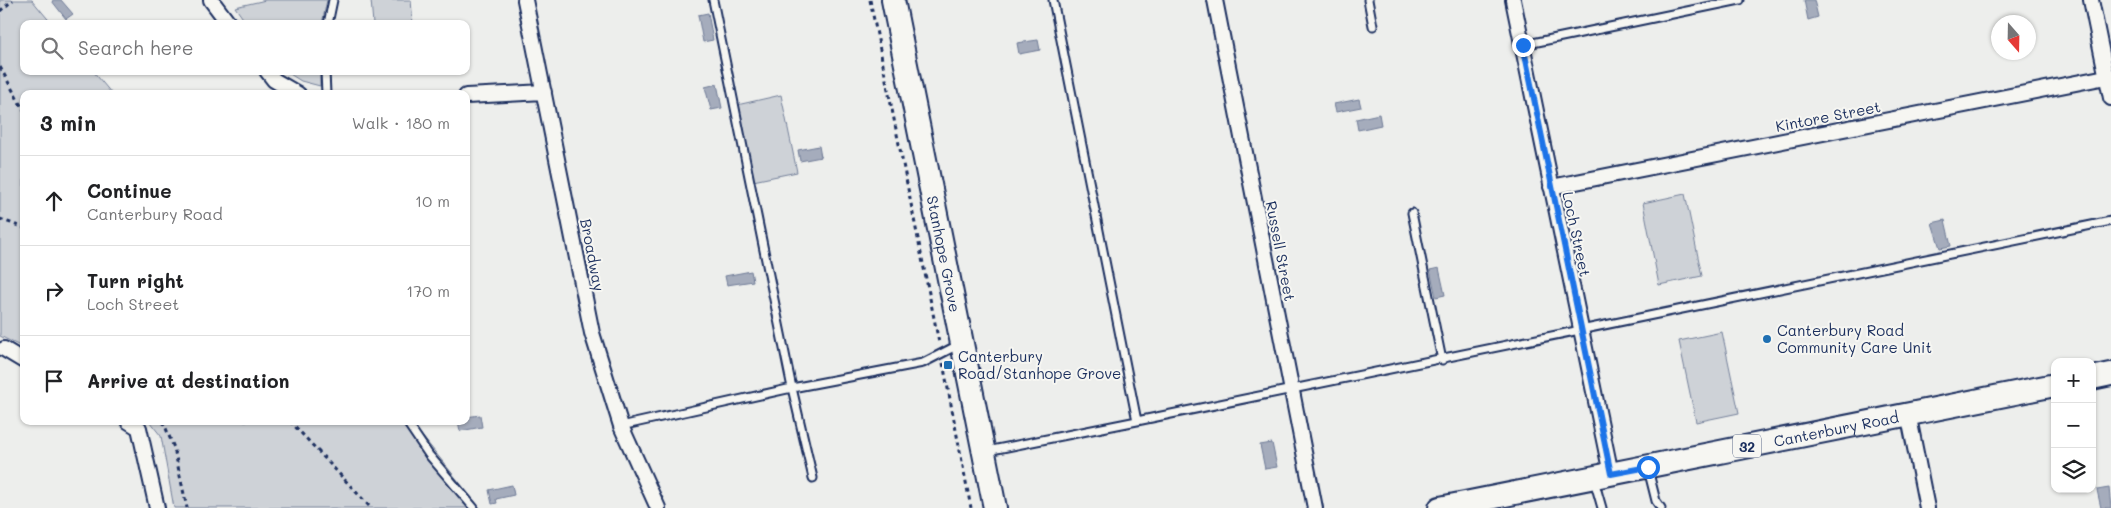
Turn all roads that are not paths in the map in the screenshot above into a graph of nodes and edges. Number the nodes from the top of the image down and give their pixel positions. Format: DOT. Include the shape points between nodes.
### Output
graph roads {
  1 [pos="211,0"];
  2 [pos="333,0"];
  3 [pos="525,0"];
  4 [pos="714,0"];
  5 [pos="893,0"];
  6 [pos="1054,0"];
  7 [pos="1215,0"];
  8 [pos="1368,0"];
  9 [pos="1513,0"];
  10 [pos="1740,0"];
  11 [pos="2090,0"];
  12 [pos="226,20"];
  13 [pos="329,20"];
  14 [pos="1373,26"];
  15 [pos="1523,45"];
  16 [pos="270,75"];
  17 [pos="326,75"];
  18 [pos="2109,76"];
  19 [pos="291,90"];
  20 [pos="326,90"];
  21 [pos="544,92"];
  22 [pos="470,96"];
  23 [pos="2111,98"];
  24 [pos="1551,187"];
  25 [pos="1412,213"];
  26 [pos="2111,221"];
  27 [pos="1581,332"];
  28 [pos="963,342"];
  29 [pos="4,349"];
  30 [pos="20,359"];
  31 [pos="1442,360"];
  32 [pos="2111,374"];
  33 [pos="2096,377"];
  34 [pos="2051,386"];
  35 [pos="792,388"];
  36 [pos="1292,391"];
  37 [pos="1908,413"];
  38 [pos="1137,421"];
  39 [pos="134,425"];
  40 [pos="409,425"];
  41 [pos="621,426"];
  42 [pos="984,451"];
  43 [pos="1648,467"];
  44 [pos="1602,476"];
  45 [pos="813,478"];
  46 [pos="157,508"];
  47 [pos="474,508"];
  48 [pos="658,508"];
  49 [pos="995,508"];
  50 [pos="1315,508"];
  51 [pos="1440,508"];
  52 [pos="1602,508"];
  53 [pos="1661,508"];
  54 [pos="1927,508"];
  1 -- 12 [label="street"];
  2 -- 13 [label="lane"];
  3 -- 21 [label="street, Broadway"];
  4 -- 35 [label="lane"];
  5 -- 28 [label="main road, Stanhope Grove"];
  6 -- 38 [label="lane"];
  7 -- 36 [label="street, Russell Street"];
  8 -- 14 [label="lane"];
  9 -- 15 [label="street, Loch Street"];
  10 -- 15 [label="lane"];
  11 -- 18 [label="street"];
  15 -- 24 [label="street, Loch Street"];
  16 -- 19 [label="street"];
  17 -- 20 [label="lane"];
  18 -- 23 [label="street"];
  18 -- 24 [label="street, Kintore Street"];
  21 -- 22 [label="street"];
  21 -- 41 [label="street, Broadway" via="592,333"];
  24 -- 27 [label="street, Loch Street"];
  25 -- 31 [label="lane"];
  26 -- 27 [label="lane"];
  27 -- 31 [label="lane"];
  27 -- 44 [label="street, Loch Street"];
  28 -- 35 [label="lane" via="922,363"];
  28 -- 42 [label="main road, Stanhope Grove"];
  29 -- 30 [label="street"];
  31 -- 36 [label="lane"];
  32 -- 33 [label="main road"];
  34 -- 37 [label="main road, Canterbury Road / 32"];
  35 -- 41 [label="lane"];
  35 -- 45 [label="lane"];
  36 -- 38 [label="lane"];
  36 -- 50 [label="street, Russell Street"];
  37 -- 43 [label="main road, Canterbury Road / 32"];
  37 -- 54 [label="street"];
  38 -- 42 [label="lane"];
  39 -- 46 [label="street" via="139,428"];
  40 -- 47 [label="lane" via="429,456"];
  41 -- 48 [label="street, Broadway"];
  42 -- 49 [label="main road, Stanhope Grove"];
  43 -- 44 [label="main road, Canterbury Road / 32"];
  43 -- 53 [label="lane" via="1656,501"];
  44 -- 51 [label="main road, Canterbury Road / 32"];
  44 -- 52 [label="lane"];
}
